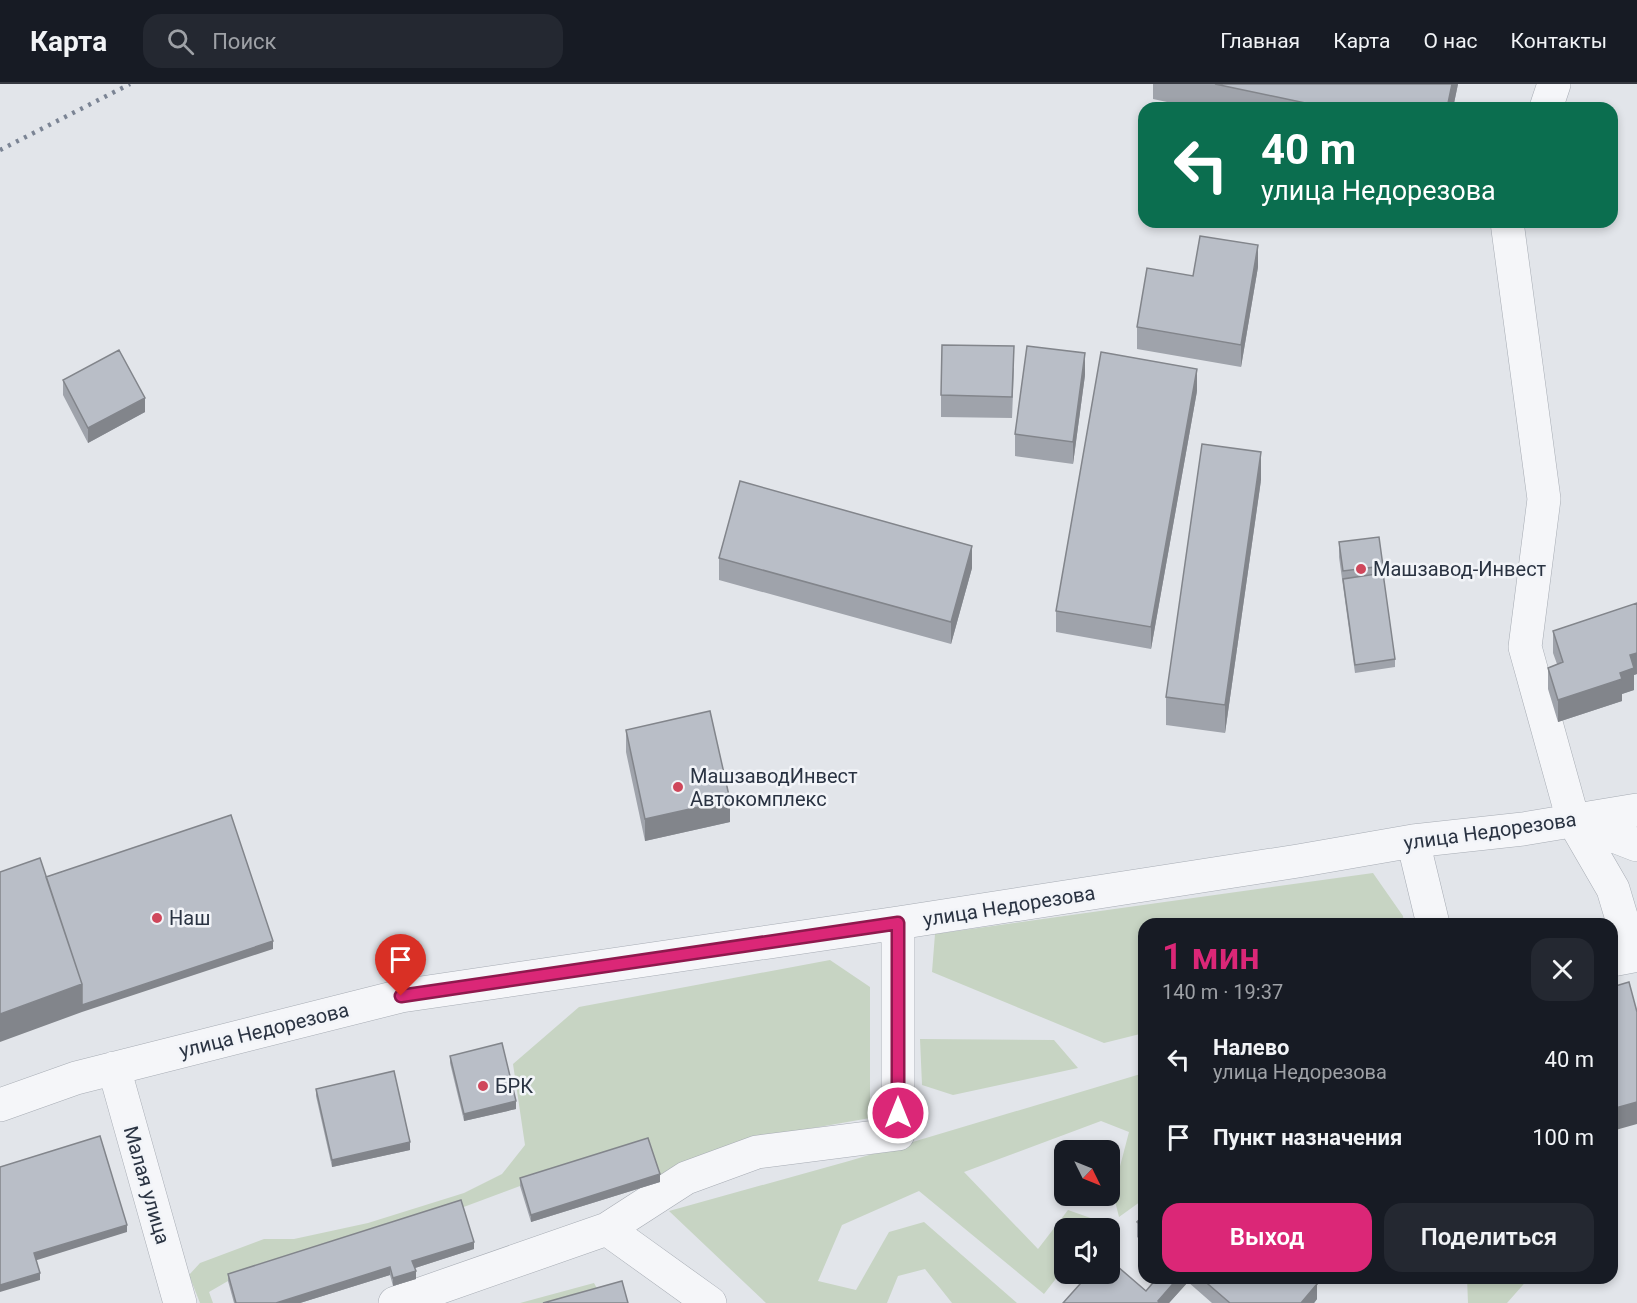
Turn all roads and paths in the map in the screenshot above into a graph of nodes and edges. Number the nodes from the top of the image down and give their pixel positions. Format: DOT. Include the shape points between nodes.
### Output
graph roads {
  1 [pos="1554,84"];
  2 [pos="1548,102"];
  3 [pos="1508,228"];
  4 [pos="1637,810"];
  5 [pos="1574,820"];
  6 [pos="1413,841"];
  7 [pos="1637,845"];
  8 [pos="1432,918"];
  9 [pos="898,923"];
  10 [pos="1618,959"];
  11 [pos="114,1068"];
  12 [pos="0,1105"];
  13 [pos="607,1229"];
  14 [pos="180,1303"];
  15 [pos="395,1303"];
  16 [pos="710,1303"];
  1 -- 2 [label="street"];
  3 -- 5 [label="street" via="1544,499 1526,647"];
  4 -- 5 [label="street, улица Недорезова"];
  5 -- 6 [label="street, улица Недорезова"];
  5 -- 7 [label="street"];
  5 -- 10 [label="street" via="1613,889 1633,956"];
  6 -- 8 [label="street"];
  6 -- 9 [label="street, улица Недорезова"];
  9 -- 11 [label="street, улица Недорезова" via="401,996"];
  9 -- 13 [label="street" via="898,1134 757,1152 686,1178"];
  11 -- 12 [label="street, улица Недорезова"];
  11 -- 14 [label="street, Малая улица"];
  13 -- 15 [label="street"];
  13 -- 16 [label="street"];
}
